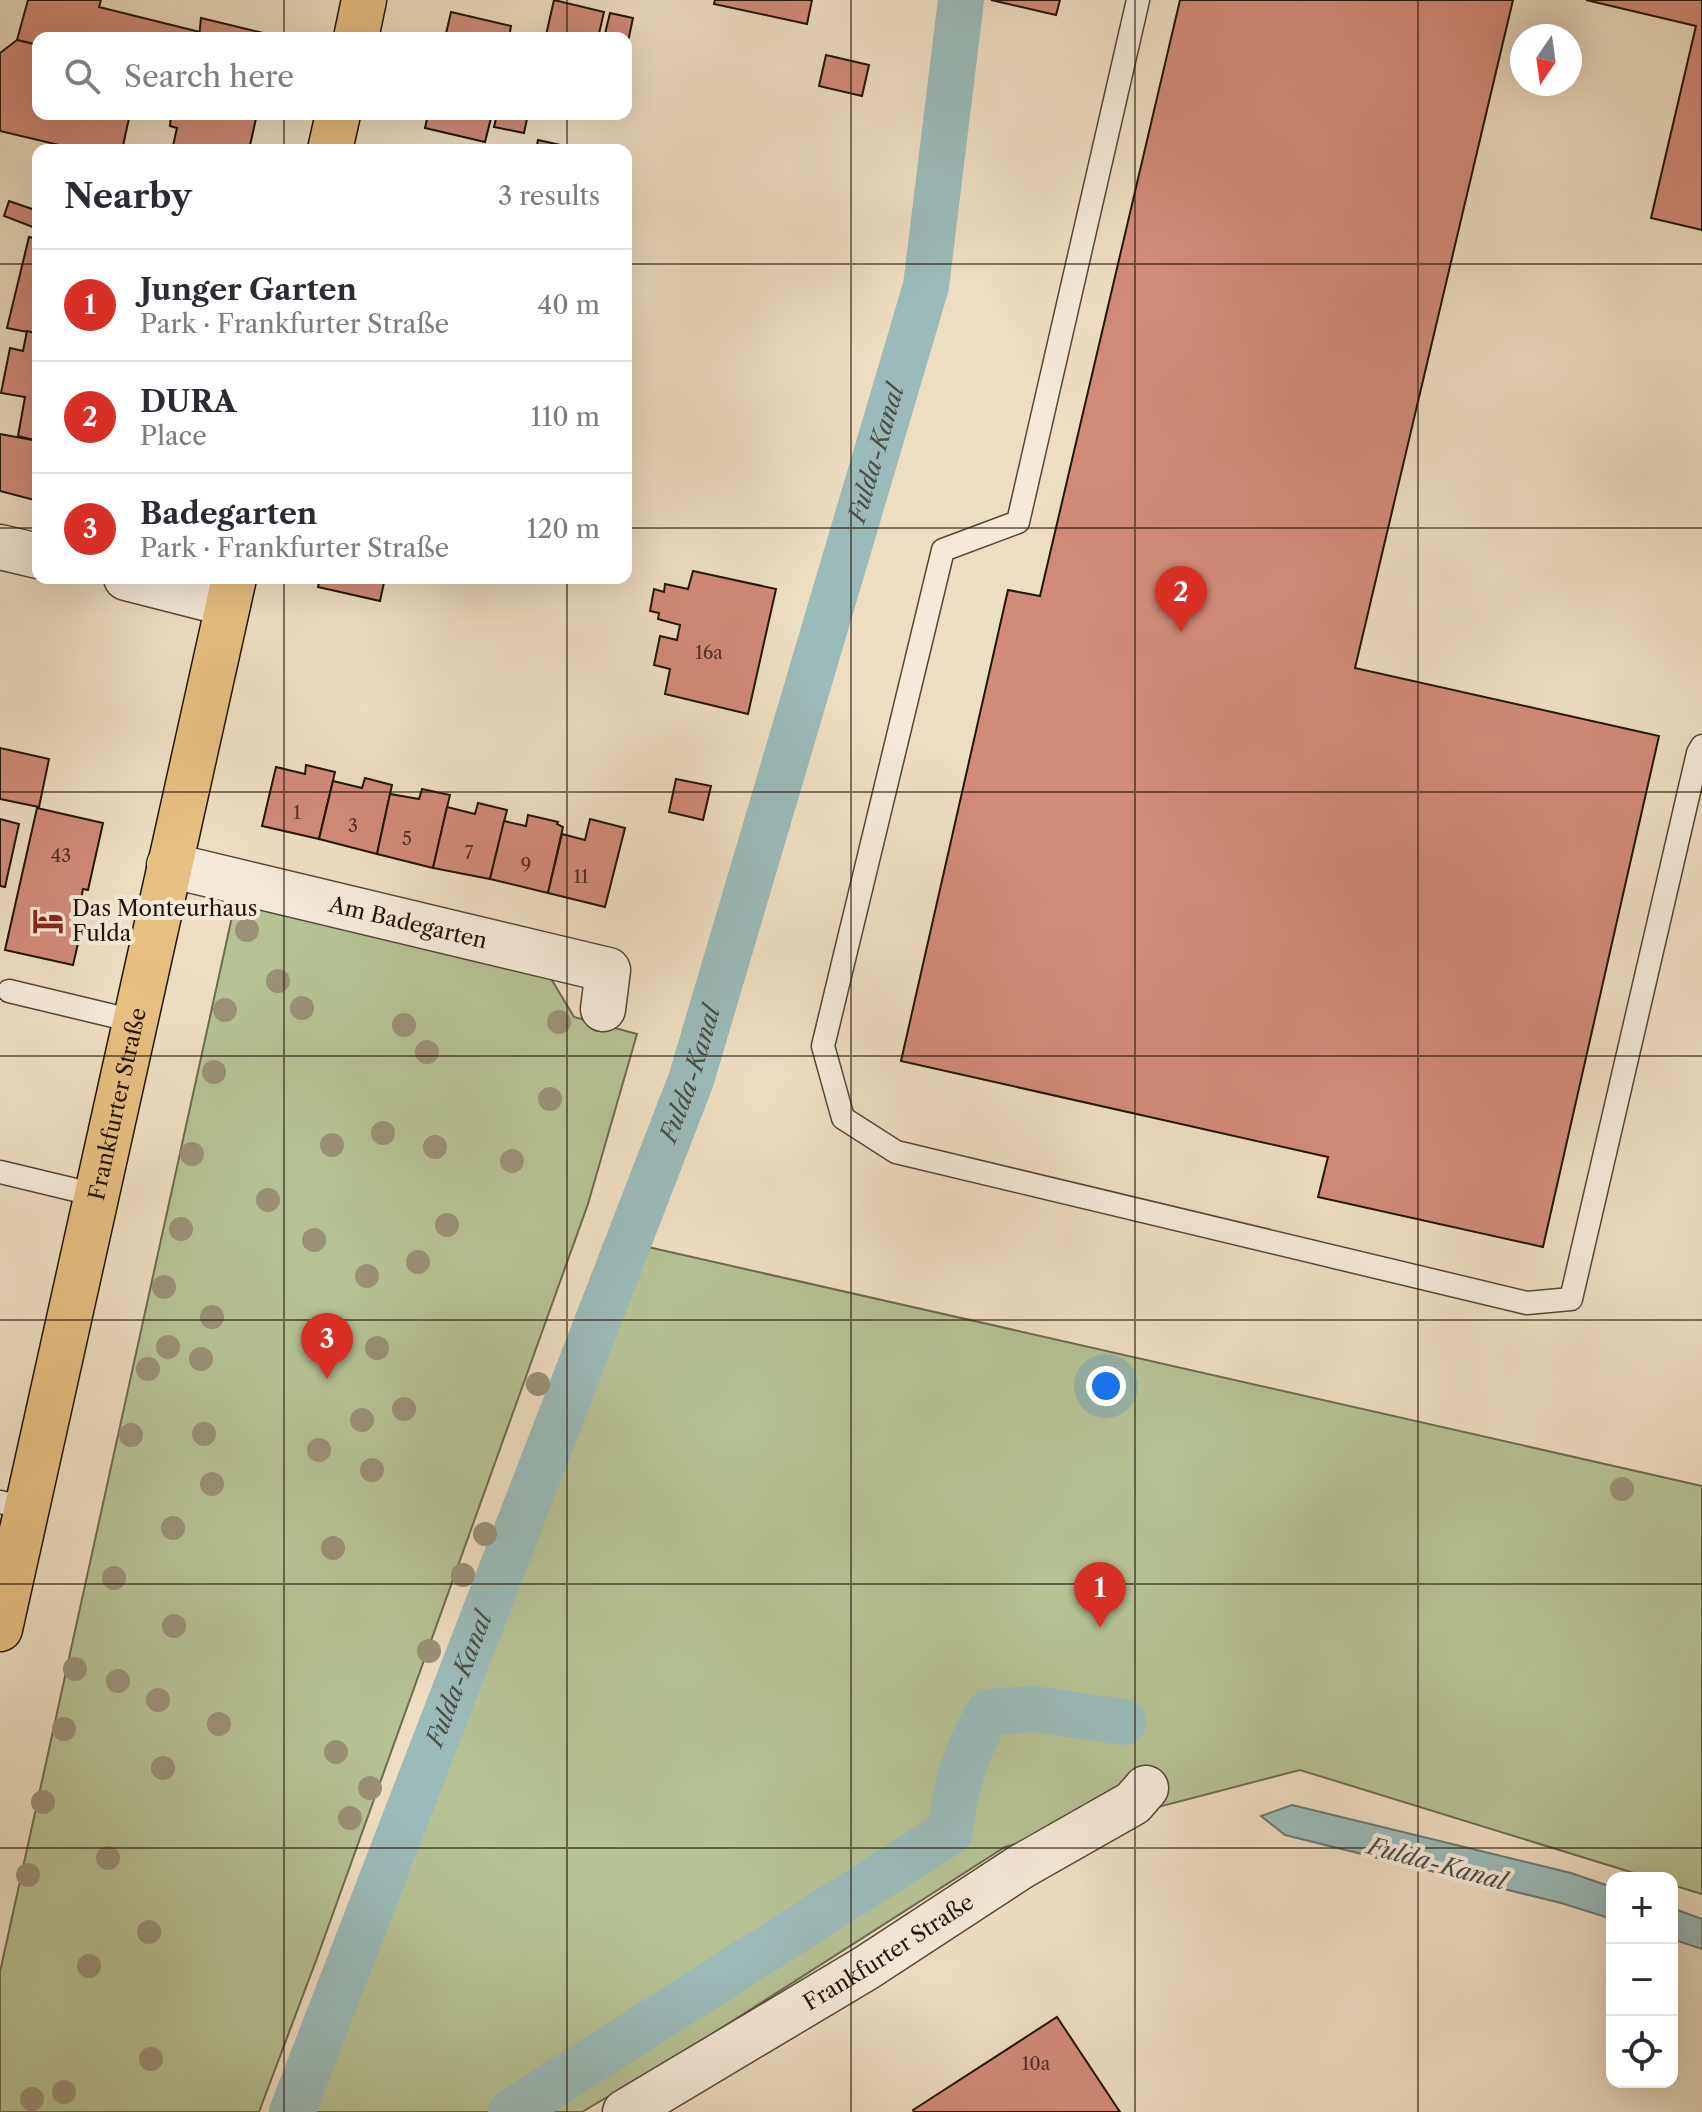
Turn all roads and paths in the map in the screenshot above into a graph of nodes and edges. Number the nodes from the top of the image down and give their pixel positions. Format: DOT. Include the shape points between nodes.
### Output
graph roads {
  1 [pos="364,0"];
  2 [pos="1138,0"];
  3 [pos="357,32"];
  4 [pos="337,120"];
  5 [pos="331,144"];
  6 [pos="0,547"];
  7 [pos="32,555"];
  8 [pos="174,584"];
  9 [pos="231,591"];
  10 [pos="1702,746"];
  11 [pos="169,865"];
  12 [pos="9,991"];
  13 [pos="603,1009"];
  14 [pos="134,1021"];
  15 [pos="0,1172"];
  16 [pos="96,1195"];
  17 [pos="14,1505"];
  18 [pos="1,1621"];
  19 [pos="1146,1788"];
  20 [pos="625,2112"];
  1 -- 3 [label="main road"];
  2 -- 10 [label="lane" via="1018,522 943,550 823,1046 843,1118 896,1152 1527,1303 1571,1299"];
  4 -- 5 [label="main road"];
  6 -- 7 [label="street"];
  8 -- 9 [label="street"];
  9 -- 11 [label="main road, Frankfurter Straße"];
  11 -- 13 [label="street, Am Badegarten" via="608,970"];
  11 -- 14 [label="main road, Frankfurter Straße"];
  12 -- 14 [label="lane"];
  14 -- 16 [label="main road, Frankfurter Straße"];
  15 -- 16 [label="lane"];
  16 -- 17 [label="main road, Frankfurter Straße"];
  17 -- 18 [label="main road, Frankfurter Straße"];
  19 -- 20 [label="street, Frankfurter Straße" via="1133,1803"];
}
